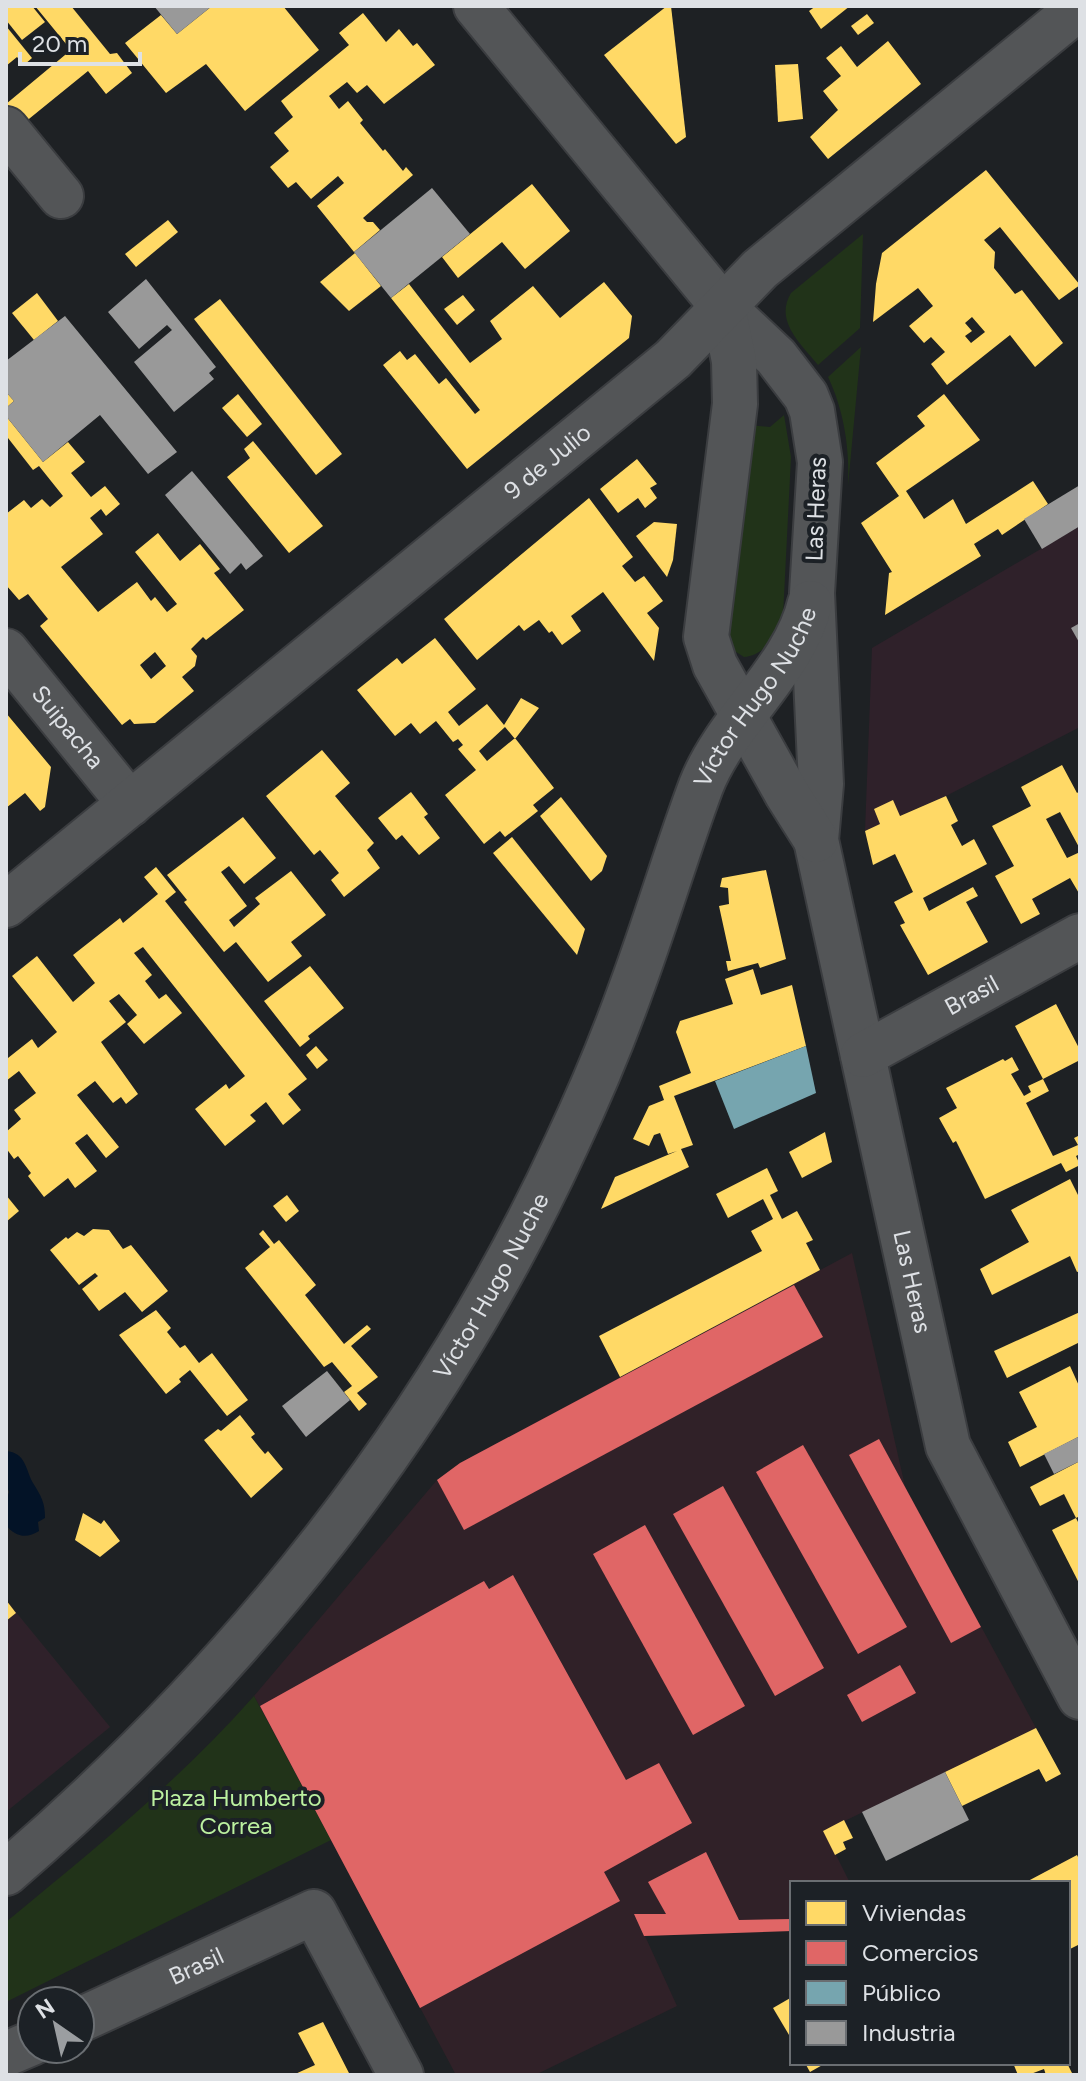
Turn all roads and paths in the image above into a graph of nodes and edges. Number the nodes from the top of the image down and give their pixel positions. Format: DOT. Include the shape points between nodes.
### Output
graph roads {
  1 [pos="476,6"];
  2 [pos="1080,7"];
  3 [pos="6,129"];
  4 [pos="61,196"];
  5 [pos="723,307"];
  6 [pos="812,593"];
  7 [pos="6,651"];
  8 [pos="743,715"];
  9 [pos="130,804"];
  10 [pos="816,840"];
  11 [pos="6,905"];
  12 [pos="1080,936"];
  13 [pos="863,1055"];
  14 [pos="1080,1697"];
  15 [pos="6,1873"];
  16 [pos="96,2013"];
  17 [pos="401,2075"];
  1 -- 5 [label="street, Las Heras"];
  2 -- 5 [label="street, 9 de Julio" via="760,269"];
  3 -- 4 [label="street"];
  5 -- 6 [label="street, Las Heras" via="776,357 812,411 820,462"];
  5 -- 8 [label="street, Las Heras" via="734,361 735,404 706,637"];
  5 -- 9 [label="street, 9 de Julio" via="673,359"];
  6 -- 8 [label="street, Víctor Hugo Nuche" via="793,644"];
  6 -- 10 [label="street, Las Heras" via="821,784"];
  7 -- 9 [label="street, Suipacha"];
  8 -- 10 [label="street, Las Heras"];
  8 -- 15 [label="street, Víctor Hugo Nuche" via="701,787 632,988 566,1146 443,1371 347,1512 240,1645 121,1770"];
  9 -- 11 [label="street, 9 de Julio"];
  10 -- 13 [label="street, Las Heras"];
  12 -- 13 [label="street, Brasil"];
  13 -- 14 [label="street, Las Heras" via="948,1446"];
  16 -- 17 [label="street, Brasil" via="314,1912"];
}
